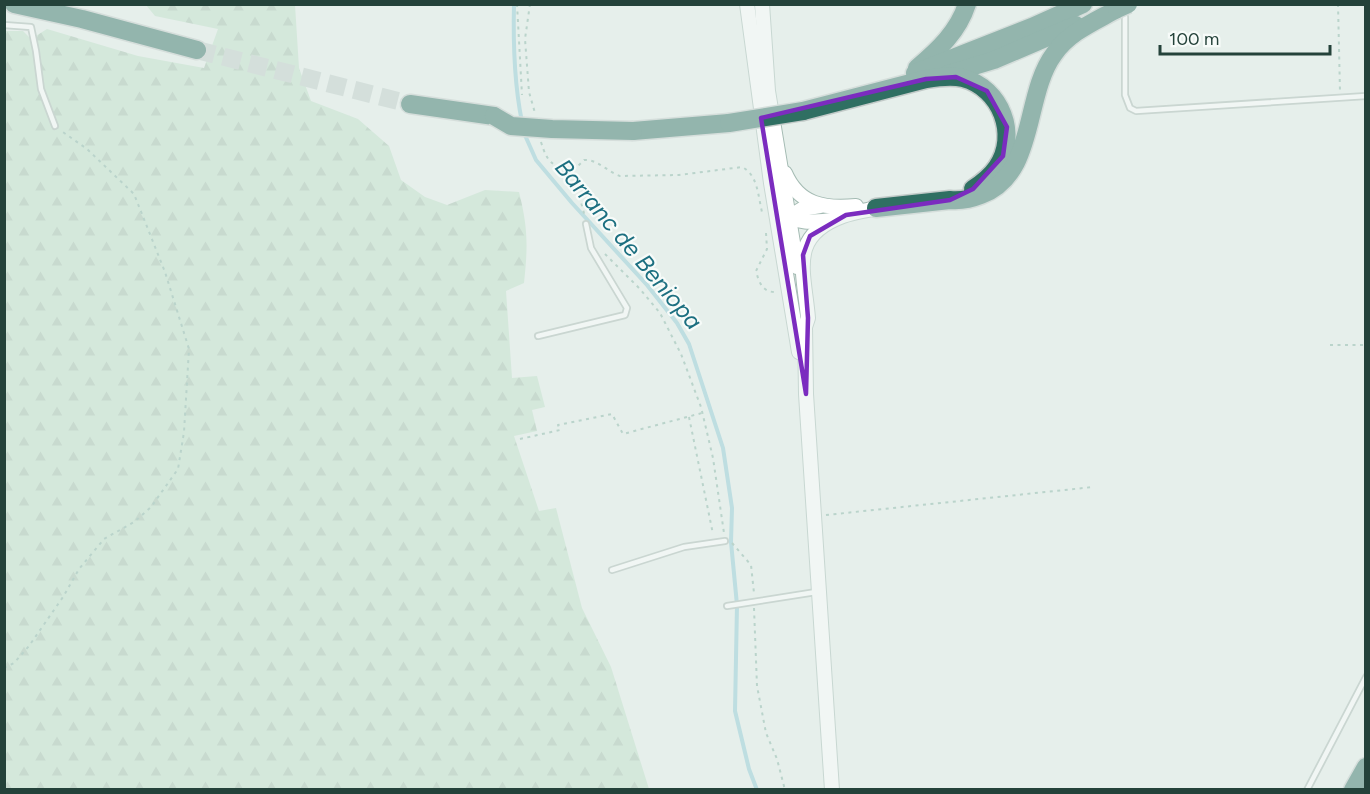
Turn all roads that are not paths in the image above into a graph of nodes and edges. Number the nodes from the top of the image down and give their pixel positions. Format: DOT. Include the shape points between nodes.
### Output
graph roads {
  1 [pos="14,4"];
  2 [pos="747,4"];
  3 [pos="762,4"];
  4 [pos="967,4"];
  5 [pos="1083,4"];
  6 [pos="1122,6"];
  7 [pos="4,25"];
  8 [pos="751,25"];
  9 [pos="197,50"];
  10 [pos="909,75"];
  11 [pos="937,77"];
  12 [pos="1365,96"];
  13 [pos="410,104"];
  14 [pos="802,107"];
  15 [pos="55,126"];
  16 [pos="780,162"];
  17 [pos="950,200"];
  18 [pos="820,206"];
  19 [pos="876,208"];
  20 [pos="788,217"];
  21 [pos="836,219"];
  22 [pos="586,224"];
  23 [pos="793,312"];
  24 [pos="805,327"];
  25 [pos="538,336"];
  26 [pos="806,394"];
  27 [pos="725,541"];
  28 [pos="612,570"];
  29 [pos="819,591"];
  30 [pos="727,606"];
  31 [pos="1365,677"];
  32 [pos="1365,767"];
  33 [pos="832,789"];
  34 [pos="1307,789"];
  35 [pos="1353,789"];
  1 -- 9 [label="highway"];
  2 -- 8 [label="street"];
  3 -- 16 [label="street" via="768,91"];
  4 -- 10 [label="highway" via="952,34"];
  5 -- 10 [label="highway"];
  6 -- 11 [label="highway" via="994,60"];
  6 -- 12 [label="lane" via="1125,94 1130,108 1136,111"];
  6 -- 17 [label="highway" via="1071,35 1054,54 1040,81 1019,160 1005,179 987,193 961,201"];
  7 -- 15 [label="lane" via="31,27 41,89"];
  8 -- 20 [label="street" via="782,210"];
  8 -- 23 [label="street" via="757,89"];
  10 -- 14 [label="highway"];
  11 -- 14 [label="highway"];
  11 -- 17 [label="highway" via="964,78 987,91 1004,115 1008,135 997,169 973,189"];
  13 -- 14 [label="highway, bridge" via="494,116 511,126 552,129 728,119"];
  16 -- 18 [label="street" via="797,192"];
  16 -- 20 [label="street"];
  17 -- 19 [label="highway"];
  18 -- 19 [label="street"];
  18 -- 20 [label="street" via="802,209"];
  19 -- 21 [label="street"];
  20 -- 21 [label="street" via="803,222"];
  20 -- 23 [label="street" via="784,220"];
  20 -- 24 [label="street"];
  21 -- 24 [label="street" via="810,236 805,245"];
  22 -- 25 [label="lane" via="591,248 627,308 625,315"];
  23 -- 26 [label="street"];
  24 -- 26 [label="street"];
  26 -- 29 [label="street"];
  27 -- 28 [label="lane" via="684,547"];
  29 -- 30 [label="lane"];
  29 -- 33 [label="street"];
  31 -- 34 [label="lane"];
  32 -- 35 [label="highway"];
}
